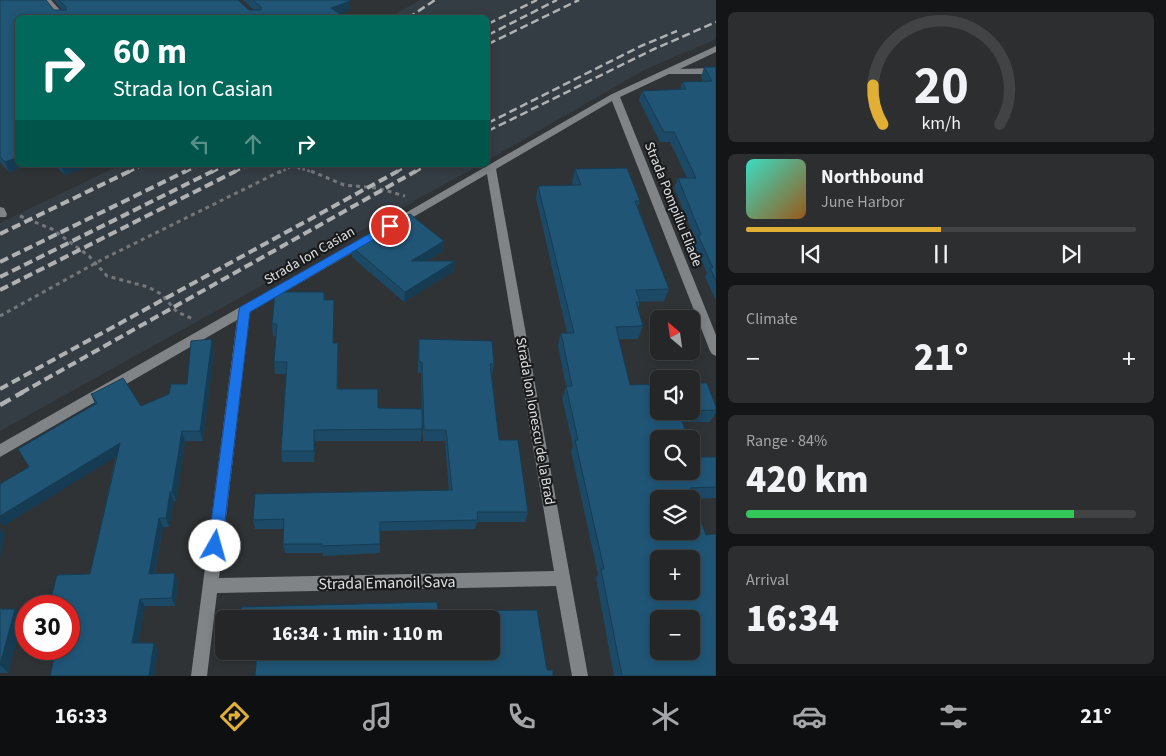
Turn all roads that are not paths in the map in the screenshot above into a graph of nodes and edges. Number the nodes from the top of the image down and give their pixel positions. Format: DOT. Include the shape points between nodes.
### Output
graph roads {
  1 [pos="47,0"];
  2 [pos="60,15"];
  3 [pos="716,48"];
  4 [pos="716,71"];
  5 [pos="664,72"];
  6 [pos="615,96"];
  7 [pos="491,167"];
  8 [pos="244,310"];
  9 [pos="716,351"];
  10 [pos="0,451"];
  11 [pos="563,578"];
  12 [pos="210,586"];
  13 [pos="199,676"];
  14 [pos="580,676"];
  1 -- 2 [label="street"];
  3 -- 5 [label="street, Strada Ion Casian"];
  4 -- 5 [label="street"];
  5 -- 6 [label="street, Strada Ion Casian"];
  6 -- 7 [label="street, Strada Ion Casian"];
  6 -- 9 [label="street, Strada Pompiliu Eliade"];
  7 -- 8 [label="street, Strada Ion Casian"];
  7 -- 11 [label="street, Strada Ion Ionescu de la Brad"];
  8 -- 10 [label="street, Strada Ion Casian"];
  8 -- 12 [label="street"];
  11 -- 12 [label="street, Strada Emanoil Sava"];
  11 -- 14 [label="street, Strada Ion Ionescu de la Brad"];
  12 -- 13 [label="street"];
}
